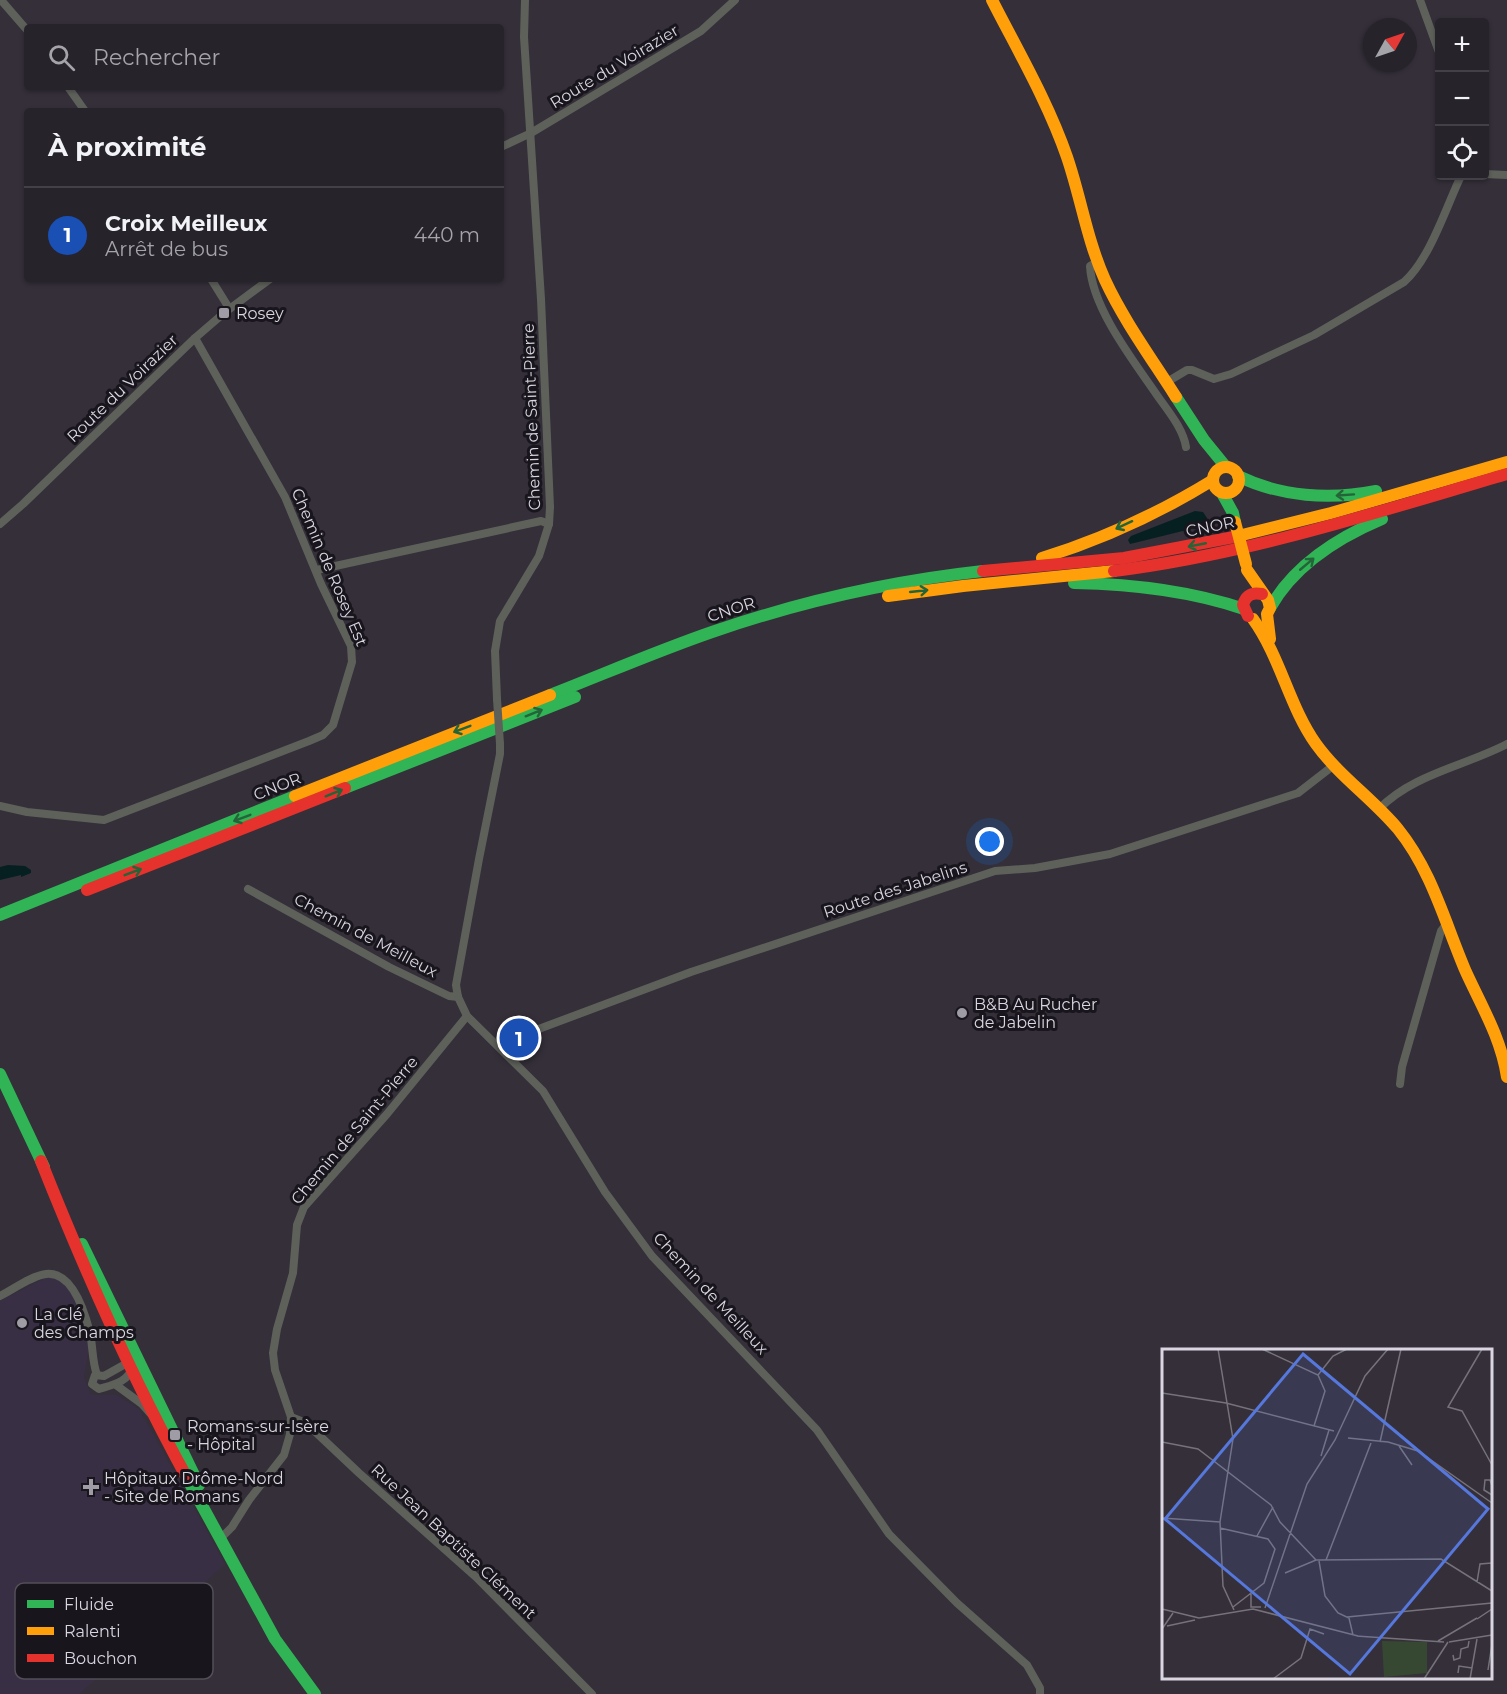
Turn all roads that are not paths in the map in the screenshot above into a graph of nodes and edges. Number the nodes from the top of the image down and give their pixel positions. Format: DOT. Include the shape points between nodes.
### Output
graph roads {
  1 [pos="1,0"];
  2 [pos="525,0"];
  3 [pos="735,0"];
  4 [pos="993,0"];
  5 [pos="1420,0"];
  6 [pos="24,27"];
  7 [pos="1435,41"];
  8 [pos="70,90"];
  9 [pos="83,108"];
  10 [pos="531,133"];
  11 [pos="504,146"];
  12 [pos="1489,174"];
  13 [pos="1507,175"];
  14 [pos="1459,180"];
  15 [pos="1097,262"];
  16 [pos="213,282"];
  17 [pos="266,282"];
  18 [pos="229,309"];
  19 [pos="195,338"];
  20 [pos="1167,381"];
  21 [pos="1204,440"];
  22 [pos="1186,447"];
  23 [pos="1507,462"];
  24 [pos="1226,467"];
  25 [pos="1465,474"];
  26 [pos="1238,476"];
  27 [pos="1507,476"];
  28 [pos="1213,477"];
  29 [pos="1228,492"];
  30 [pos="0,524"];
  31 [pos="549,524"];
  32 [pos="1246,567"];
  33 [pos="316,570"];
  34 [pos="927,578"];
  35 [pos="978,584"];
  36 [pos="1263,594"];
  37 [pos="1248,609"];
  38 [pos="1268,611"];
  39 [pos="1271,644"];
  40 [pos="1507,744"];
  41 [pos="1334,765"];
  42 [pos="0,806"];
  43 [pos="1379,809"];
  44 [pos="248,889"];
  45 [pos="0,915"];
  46 [pos="1448,922"];
  47 [pos="0,924"];
  48 [pos="458,997"];
  49 [pos="467,1016"];
  50 [pos="501,1048"];
  51 [pos="0,1074"];
  52 [pos="1507,1077"];
  53 [pos="1400,1084"];
  54 [pos="41,1161"];
  55 [pos="0,1296"];
  56 [pos="132,1347"];
  57 [pos="131,1365"];
  58 [pos="101,1375"];
  59 [pos="116,1384"];
  60 [pos="106,1386"];
  61 [pos="156,1394"];
  62 [pos="291,1417"];
  63 [pos="169,1445"];
  64 [pos="223,1536"];
  65 [pos="235,1565"];
  66 [pos="315,1694"];
  67 [pos="592,1694"];
  68 [pos="1040,1694"];
  1 -- 6 [label="street"];
  2 -- 10 [label="street, Chemin de Saint-Pierre"];
  3 -- 10 [label="street, Route du Voirazier" via="701,31"];
  4 -- 15 [label="main road" via="1052,117"];
  5 -- 7 [label="street"];
  8 -- 9 [label="street"];
  10 -- 11 [label="street, Route du Voirazier"];
  10 -- 31 [label="street, Chemin de Saint-Pierre"];
  12 -- 13 [label="street"];
  14 -- 20 [label="street" via="1424,256 1404,282 1296,344 1231,374 1214,379 1187,370"];
  15 -- 20 [label="main road" via="1118,304"];
  15 -- 22 [label="street" via="1090,266 1090,276 1100,302 1128,353 1172,416"];
  16 -- 18 [label="street"];
  17 -- 18 [label="street, Route du Voirazier"];
  18 -- 19 [label="street, Route du Voirazier"];
  19 -- 30 [label="street, Route du Voirazier"];
  19 -- 33 [label="street, Chemin de Rosey Est" via="285,497"];
  20 -- 21 [label="main road"];
  21 -- 24 [label="main road"];
  21 -- 28 [label="main road"];
  23 -- 25 [label="main road, CNOR"];
  24 -- 26 [label="main road"];
  24 -- 28 [label="main road"];
  25 -- 26 [label="main road, one-way" via="1344,496 1285,491"];
  25 -- 34 [label="main road, CNOR, one-way" via="1207,544 1102,560"];
  26 -- 29 [label="main road" via="1238,484"];
  27 -- 35 [label="main road, CNOR" via="1187,561"];
  38 -- 27 [label="main road, one-way" via="1277,593 1299,572 1329,546 1357,529"];
  28 -- 29 [label="main road" via="1215,488"];
  28 -- 34 [label="main road, one-way" via="1189,495 1061,554"];
  29 -- 32 [label="main road, bridge"];
  31 -- 33 [label="street" via="541,521"];
  31 -- 48 [label="street, Chemin de Saint-Pierre, bridge" via="538,556 500,621 495,651 500,754 456,985"];
  32 -- 36 [label="main road"];
  32 -- 37 [label="main road"];
  33 -- 42 [label="street, Chemin de Rosey Est" via="351,646 352,657 333,725 323,735 104,820"];
  34 -- 45 [label="main road, CNOR, one-way" via="821,600 712,632"];
  35 -- 37 [label="main road" via="1134,587"];
  47 -- 35 [label="main road, CNOR, one-way" via="716,641 870,599"];
  36 -- 37 [label="main road" via="1254,593"];
  36 -- 38 [label="main road" via="1268,600"];
  37 -- 38 [label="main road" via="1261,618"];
  37 -- 39 [label="main road"];
  38 -- 39 [label="main road"];
  39 -- 41 [label="main road" via="1305,725"];
  40 -- 43 [label="street" via="1413,782"];
  41 -- 43 [label="main road"];
  41 -- 50 [label="street, Route des Jabelins" via="1298,793 1110,854 995,871 691,972 520,1036"];
  43 -- 46 [label="main road" via="1414,851"];
  44 -- 48 [label="street, Chemin de Meilleux" via="388,967"];
  46 -- 52 [label="main road" via="1503,1052"];
  46 -- 53 [label="street"];
  48 -- 49 [label="street, Chemin de Meilleux"];
  49 -- 50 [label="street, Chemin de Meilleux"];
  49 -- 62 [label="street, Chemin de Saint-Pierre" via="304,1208 297,1225 293,1273 273,1353"];
  50 -- 68 [label="street, Chemin de Meilleux" via="543,1091 605,1192 652,1256 817,1430 889,1534 957,1603 1027,1665"];
  51 -- 54 [label="main road"];
  54 -- 56 [label="main road"];
  54 -- 57 [label="main road" via="83,1266"];
  55 -- 58 [label="street" via="47,1274 66,1280 85,1319"];
  56 -- 57 [label="street"];
  56 -- 61 [label="main road"];
  57 -- 58 [label="street"];
  57 -- 59 [label="street"];
  57 -- 61 [label="street"];
  57 -- 63 [label="main road"];
  58 -- 60 [label="street" via="107,1380"];
  58 -- 60 [label="street" via="93,1378 94,1387"];
  59 -- 60 [label="street"];
  59 -- 63 [label="street" via="148,1410"];
  61 -- 64 [label="main road"];
  62 -- 64 [label="street, Chemin de Saint-Pierre" via="284,1455"];
  62 -- 67 [label="street, Rue Jean Baptiste Clément" via="306,1423 476,1577"];
  63 -- 65 [label="main road"];
  64 -- 65 [label="main road"];
  65 -- 66 [label="main road" via="275,1639"];
}
